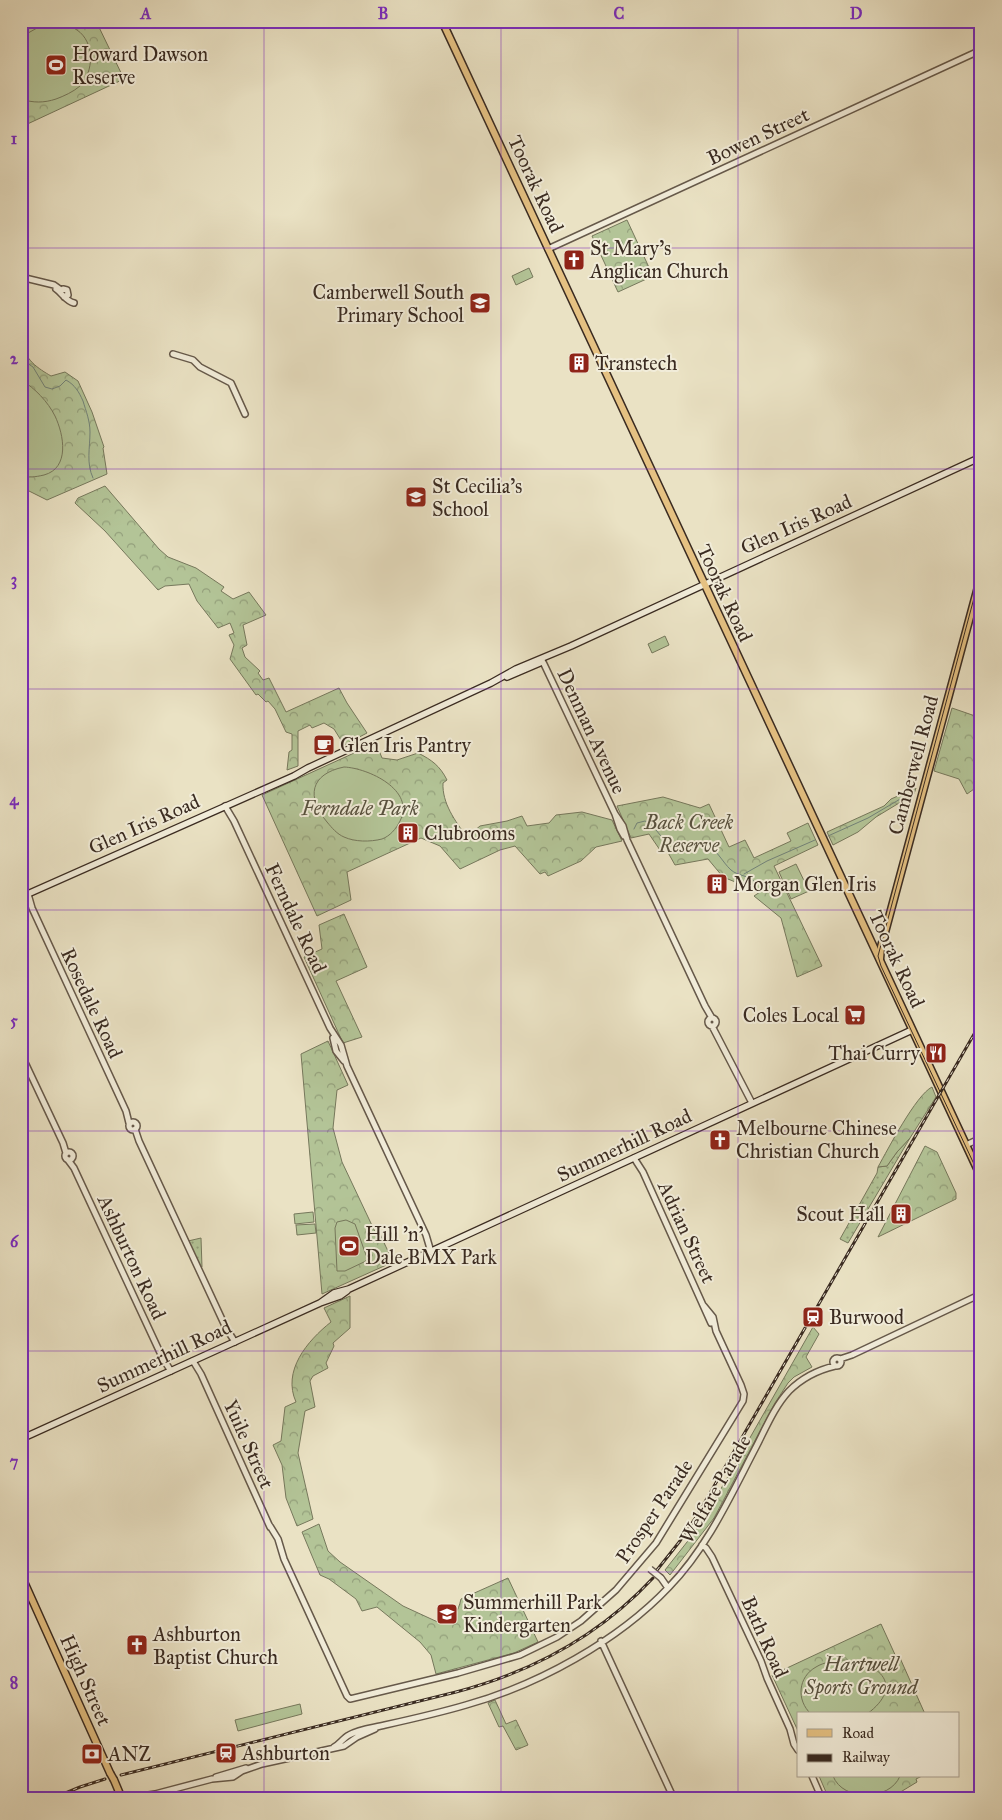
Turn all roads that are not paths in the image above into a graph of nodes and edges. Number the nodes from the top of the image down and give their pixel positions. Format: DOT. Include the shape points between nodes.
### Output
graph roads {
  1 [pos="442,21"];
  2 [pos="981,50"];
  3 [pos="548,249"];
  4 [pos="21,277"];
  5 [pos="66,295"];
  6 [pos="173,354"];
  7 [pos="245,414"];
  8 [pos="981,457"];
  9 [pos="981,576"];
  10 [pos="704,584"];
  11 [pos="545,659"];
  12 [pos="491,683"];
  13 [pos="227,805"];
  14 [pos="24,896"];
  15 [pos="869,938"];
  16 [pos="883,938"];
  17 [pos="881,964"];
  18 [pos="912,1030"];
  19 [pos="21,1054"];
  20 [pos="751,1104"];
  21 [pos="981,1138"];
  22 [pos="966,1145"];
  23 [pos="636,1157"];
  24 [pos="981,1177"];
  25 [pos="434,1251"];
  26 [pos="981,1294"];
  27 [pos="233,1343"];
  28 [pos="195,1360"];
  29 [pos="168,1372"];
  30 [pos="743,1401"];
  31 [pos="21,1440"];
  32 [pos="703,1543"];
  33 [pos="641,1561"];
  34 [pos="21,1575"];
  35 [pos="670,1586"];
  36 [pos="601,1642"];
  37 [pos="348,1698"];
  38 [pos="796,1746"];
  39 [pos="813,1778"];
  40 [pos="150,1795"];
  41 [pos="123,1799"];
  42 [pos="139,1799"];
  43 [pos="674,1799"];
  44 [pos="822,1799"];
  1 -- 3 [label="main road, Toorak Road"];
  2 -- 3 [label="street, Bowen Street"];
  3 -- 10 [label="main road, Toorak Road"];
  4 -- 5 [label="street" via="56,286 60,291 66,289"];
  6 -- 7 [label="street" via="193,360 231,383"];
  8 -- 10 [label="main road, Glen Iris Road"];
  9 -- 16 [label="main road, Camberwell Road"];
  10 -- 11 [label="main road, Glen Iris Road"];
  10 -- 15 [label="main road, Toorak Road"];
  11 -- 12 [label="main road, Glen Iris Road"];
  11 -- 12 [label="main road, Glen Iris Road"];
  11 -- 20 [label="street, Denman Avenue" via="710,1019 716,1020 714,1025"];
  12 -- 13 [label="main road, Glen Iris Road"];
  13 -- 14 [label="main road, Glen Iris Road"];
  13 -- 25 [label="street, Ferndale Road"];
  14 -- 27 [label="street, Rosedale Road" via="126,1111 131,1123 129,1128 134,1129"];
  15 -- 16 [label="main road" via="876,942"];
  15 -- 17 [label="main road, Toorak Road"];
  16 -- 17 [label="main road, Camberwell Road"];
  17 -- 18 [label="main road, Toorak Road"];
  18 -- 20 [label="main road, Summerhill Road"];
  18 -- 22 [label="main road, Toorak Road"];
  19 -- 29 [label="street, Ashburton Road" via="67,1152 65,1157 70,1159"];
  20 -- 23 [label="main road, Summerhill Road"];
  21 -- 22 [label="street"];
  22 -- 24 [label="main road, Toorak Road"];
  23 -- 25 [label="main road, Summerhill Road"];
  23 -- 30 [label="street, Adrian Street" via="741,1385"];
  25 -- 27 [label="main road, Summerhill Road" via="334,1293 320,1303"];
  26 -- 32 [label="street, Welfare Parade" via="841,1361 836,1358 834,1363 789,1391 778,1405 720,1517"];
  27 -- 28 [label="main road, Summerhill Road"];
  28 -- 29 [label="main road, Summerhill Road"];
  28 -- 37 [label="street, Yuile Street"];
  29 -- 31 [label="main road, Summerhill Road"];
  30 -- 33 [label="street, Prosper Parade" via="667,1526"];
  32 -- 35 [label="street, Welfare Parade"];
  32 -- 38 [label="street, Bath Road" via="796,1738"];
  33 -- 35 [label="street, bridge"];
  33 -- 37 [label="street, Prosper Parade" via="581,1621 520,1655"];
  34 -- 41 [label="main road, High Street, bridge"];
  35 -- 36 [label="street, Welfare Parade" via="640,1614"];
  36 -- 40 [label="street, Welfare Parade" via="546,1674 494,1696 348,1736 334,1747"];
  36 -- 43 [label="street"];
  39 -- 44 [label="street"];
  40 -- 41 [label="street, Welfare Parade"];
  40 -- 42 [label="street, Welfare Parade"];
}
